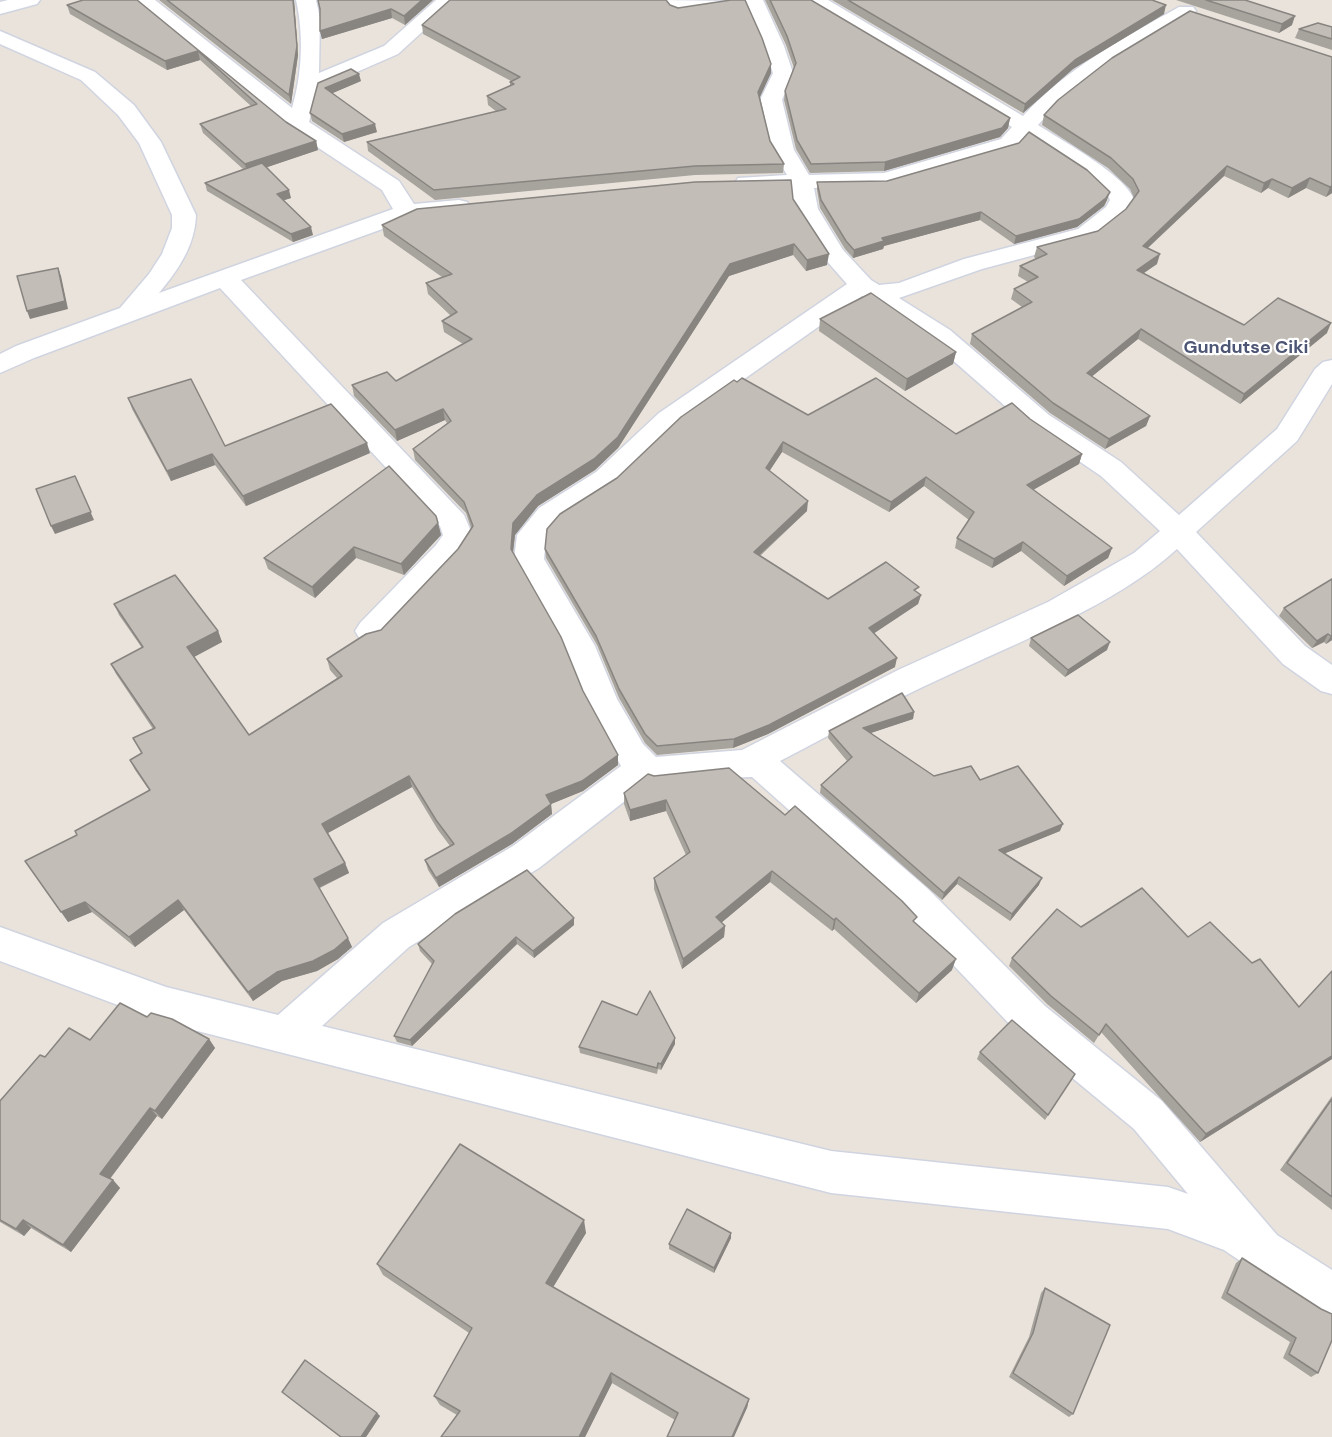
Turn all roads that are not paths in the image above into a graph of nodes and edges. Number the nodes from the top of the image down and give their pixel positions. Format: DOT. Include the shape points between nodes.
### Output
graph roads {
  1 [pos="30,0"];
  2 [pos="143,0"];
  3 [pos="306,0"];
  4 [pos="447,0"];
  5 [pos="671,0"];
  6 [pos="733,0"];
  7 [pos="753,0"];
  8 [pos="814,0"];
  9 [pos="1161,2"];
  10 [pos="0,8"];
  11 [pos="0,37"];
  12 [pos="309,84"];
  13 [pos="298,124"];
  14 [pos="1025,126"];
  15 [pos="802,182"];
  16 [pos="718,183"];
  17 [pos="475,205"];
  18 [pos="407,212"];
  19 [pos="224,278"];
  20 [pos="869,289"];
  21 [pos="126,314"];
  22 [pos="0,365"];
  23 [pos="1332,368"];
  24 [pos="1178,531"];
  25 [pos="371,631"];
  26 [pos="1332,682"];
  27 [pos="747,763"];
  28 [pos="644,767"];
  29 [pos="0,944"];
  30 [pos="283,1035"];
  31 [pos="1261,1249"];
  32 [pos="1332,1296"];
  1 -- 10 [label="street"];
  2 -- 13 [label="street"];
  3 -- 12 [label="street" via="310,18"];
  4 -- 12 [label="street" via="391,50"];
  5 -- 6 [label="street" via="679,8"];
  7 -- 15 [label="street" via="783,73 771,100 783,150"];
  8 -- 14 [label="street"];
  9 -- 14 [label="street" via="1197,15 1092,65 1048,101"];
  11 -- 21 [label="street" via="88,76 126,110 150,142 184,214 185,226 172,256 154,286"];
  12 -- 13 [label="street"];
  13 -- 18 [label="street" via="391,186"];
  14 -- 15 [label="street" via="1009,144 885,180"];
  14 -- 20 [label="street" via="1120,192 1122,200 1114,212 1086,234 973,264 903,290"];
  15 -- 16 [label="street"];
  15 -- 20 [label="street" via="806,209 834,254"];
  17 -- 18 [label="street"];
  18 -- 19 [label="street"];
  19 -- 21 [label="street"];
  19 -- 25 [label="street" via="454,522 458,536 447,552"];
  20 -- 24 [label="street" via="941,336 1039,420 1111,469"];
  20 -- 28 [label="street" via="669,419 606,479 549,515 532,535 529,559 579,646 602,701 631,754"];
  21 -- 22 [label="street"];
  23 -- 24 [label="street" via="1287,435"];
  24 -- 26 [label="street" via="1294,655"];
  24 -- 27 [label="street" via="1145,561 1059,610 909,679"];
  27 -- 28 [label="street" via="654,771"];
  27 -- 31 [label="street" via="759,763 914,899 1031,1019 1148,1115"];
  28 -- 30 [label="street" via="526,857 396,935"];
  29 -- 30 [label="street" via="166,1005"];
  30 -- 31 [label="street" via="831,1172 1168,1208 1237,1234"];
  31 -- 32 [label="street"];
}
